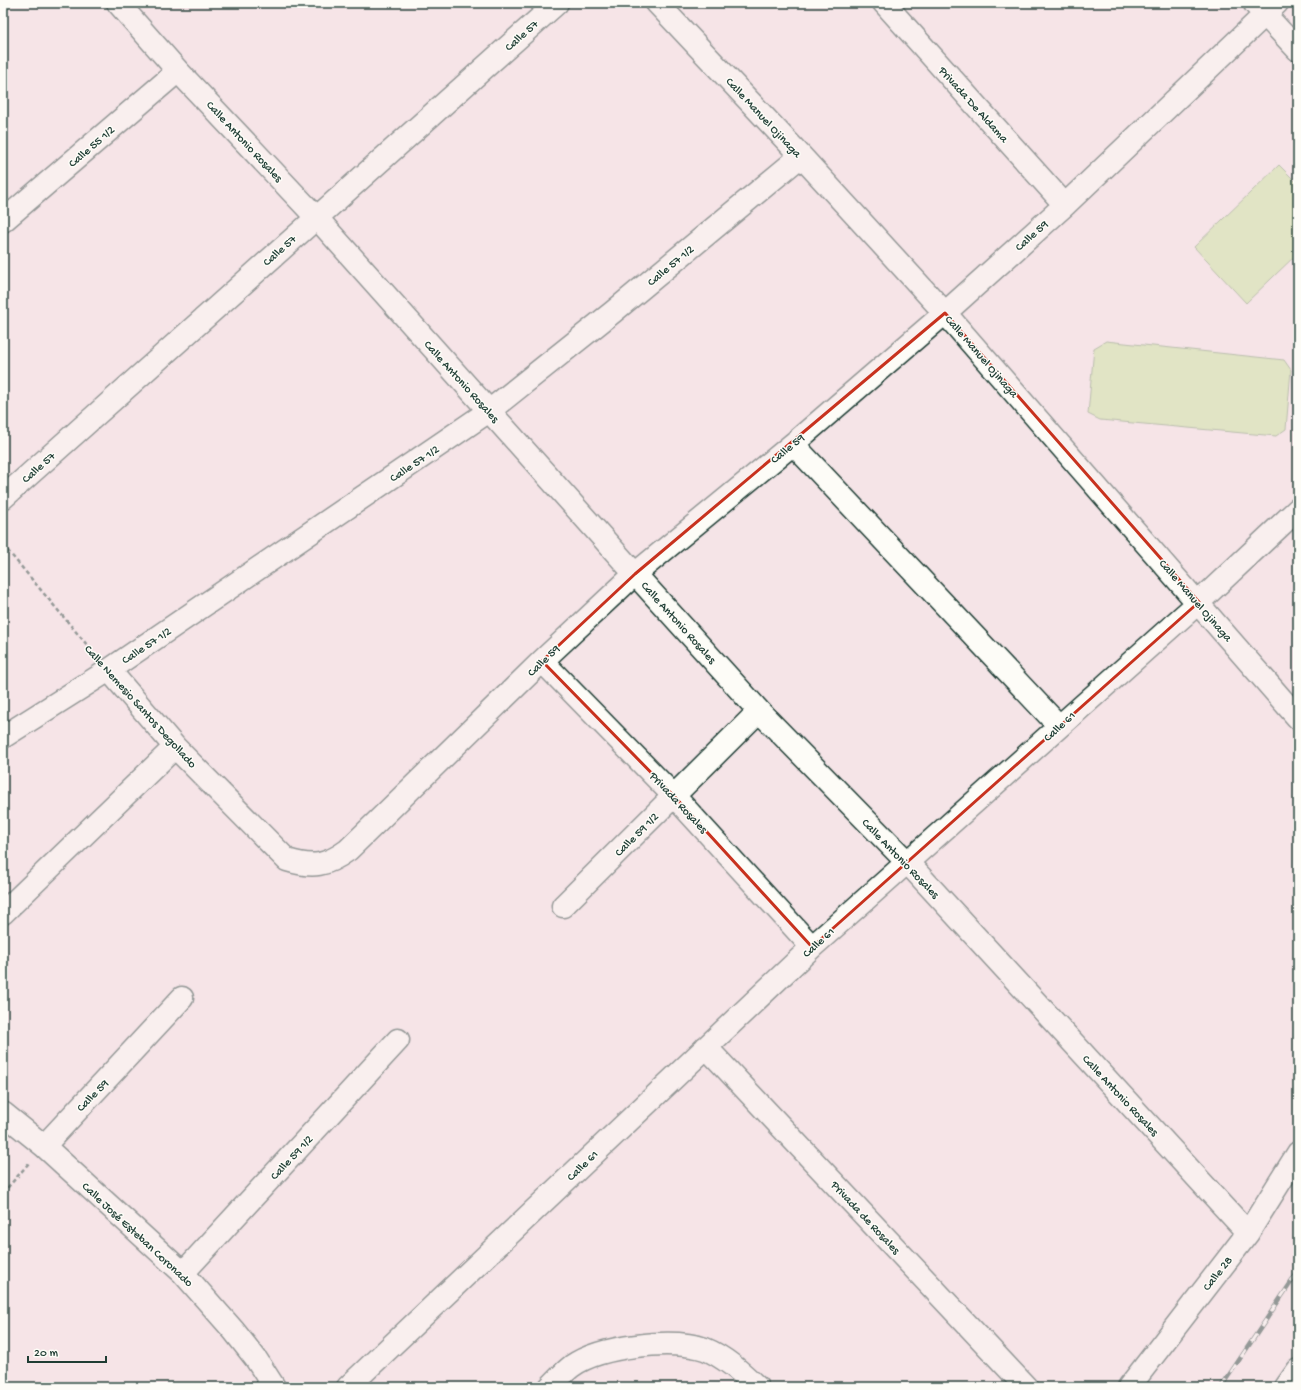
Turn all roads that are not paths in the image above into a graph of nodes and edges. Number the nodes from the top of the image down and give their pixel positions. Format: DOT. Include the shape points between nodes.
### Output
graph roads {
  1 [pos="118,3"];
  2 [pos="557,3"];
  3 [pos="657,3"];
  4 [pos="884,3"];
  5 [pos="1265,7"];
  6 [pos="1298,50"];
  7 [pos="178,71"];
  8 [pos="801,156"];
  9 [pos="1065,205"];
  10 [pos="316,217"];
  11 [pos="3,221"];
  12 [pos="945,312"];
  13 [pos="490,411"];
  14 [pos="793,444"];
  15 [pos="3,498"];
  16 [pos="1298,509"];
  17 [pos="635,574"];
  18 [pos="1199,602"];
  19 [pos="542,661"];
  20 [pos="108,670"];
  21 [pos="759,711"];
  22 [pos="1298,718"];
  23 [pos="1059,726"];
  24 [pos="3,737"];
  25 [pos="175,746"];
  26 [pos="674,796"];
  27 [pos="287,860"];
  28 [pos="907,862"];
  29 [pos="563,906"];
  30 [pos="3,913"];
  31 [pos="812,947"];
  32 [pos="182,998"];
  33 [pos="398,1040"];
  34 [pos="706,1047"];
  35 [pos="3,1113"];
  36 [pos="44,1146"];
  37 [pos="1298,1153"];
  38 [pos="1248,1233"];
  39 [pos="183,1273"];
  40 [pos="1298,1370"];
  41 [pos="274,1387"];
  42 [pos="348,1387"];
  43 [pos="550,1387"];
  44 [pos="757,1387"];
  45 [pos="1026,1387"];
  46 [pos="1129,1387"];
  47 [pos="1286,1387"];
  1 -- 7 [label="street, Calle Antonio Rosales"];
  2 -- 10 [label="street, Calle 57"];
  3 -- 8 [label="street, Calle Manuel Ojinaga"];
  4 -- 9 [label="street, Privada De Aldama"];
  5 -- 6 [label="street"];
  5 -- 9 [label="street, Calle 59"];
  7 -- 10 [label="street, Calle Antonio Rosales"];
  7 -- 11 [label="street, Calle 55 1/2"];
  8 -- 12 [label="street, Calle Manuel Ojinaga"];
  8 -- 13 [label="street, Calle 57 1/2"];
  9 -- 12 [label="street, Calle 59"];
  10 -- 13 [label="street, Calle Antonio Rosales"];
  10 -- 15 [label="street, Calle 57"];
  12 -- 14 [label="street, Calle 59"];
  12 -- 18 [label="street, Calle Manuel Ojinaga"];
  13 -- 17 [label="street, Calle Antonio Rosales"];
  13 -- 20 [label="street, Calle 57 1/2"];
  14 -- 17 [label="street, Calle 59"];
  14 -- 23 [label="street"];
  16 -- 18 [label="street, Calle 61"];
  17 -- 19 [label="street, Calle 59"];
  17 -- 21 [label="street, Calle Antonio Rosales"];
  18 -- 22 [label="street, Calle Manuel Ojinaga"];
  18 -- 23 [label="street, Calle 61"];
  19 -- 26 [label="street, Privada Rosales"];
  19 -- 27 [label="street, Calle 59" via="348,850 325,864 307,865"];
  20 -- 24 [label="street, Calle 57 1/2"];
  20 -- 25 [label="street, Calle Nemesio Santos Degollado"];
  21 -- 26 [label="street, Calle 59 1/2"];
  21 -- 28 [label="street, Calle Antonio Rosales"];
  23 -- 28 [label="street, Calle 61"];
  25 -- 27 [label="street, Calle Nemesio Santos Degollado"];
  25 -- 30 [label="street"];
  26 -- 29 [label="street, Calle 59 1/2"];
  26 -- 31 [label="street, Privada Rosales"];
  28 -- 31 [label="street, Calle 61"];
  28 -- 38 [label="street, Calle Antonio Rosales"];
  31 -- 34 [label="street, Calle 61"];
  32 -- 36 [label="street, Calle 59"];
  33 -- 39 [label="street, Calle 59 1/2"];
  34 -- 42 [label="street, Calle 61"];
  34 -- 45 [label="street, Privada de Rosales"];
  35 -- 36 [label="street, Calle José Esteban Coronado"];
  36 -- 39 [label="street, Calle José Esteban Coronado"];
  37 -- 38 [label="street, Calle 28"];
  38 -- 46 [label="street, Calle 28"];
  39 -- 41 [label="street, Calle José Esteban Coronado" via="256,1359"];
  40 -- 47 [label="street"];
  43 -- 44 [label="street" via="573,1366 593,1356 645,1345 687,1345 706,1350 729,1362"];
}
